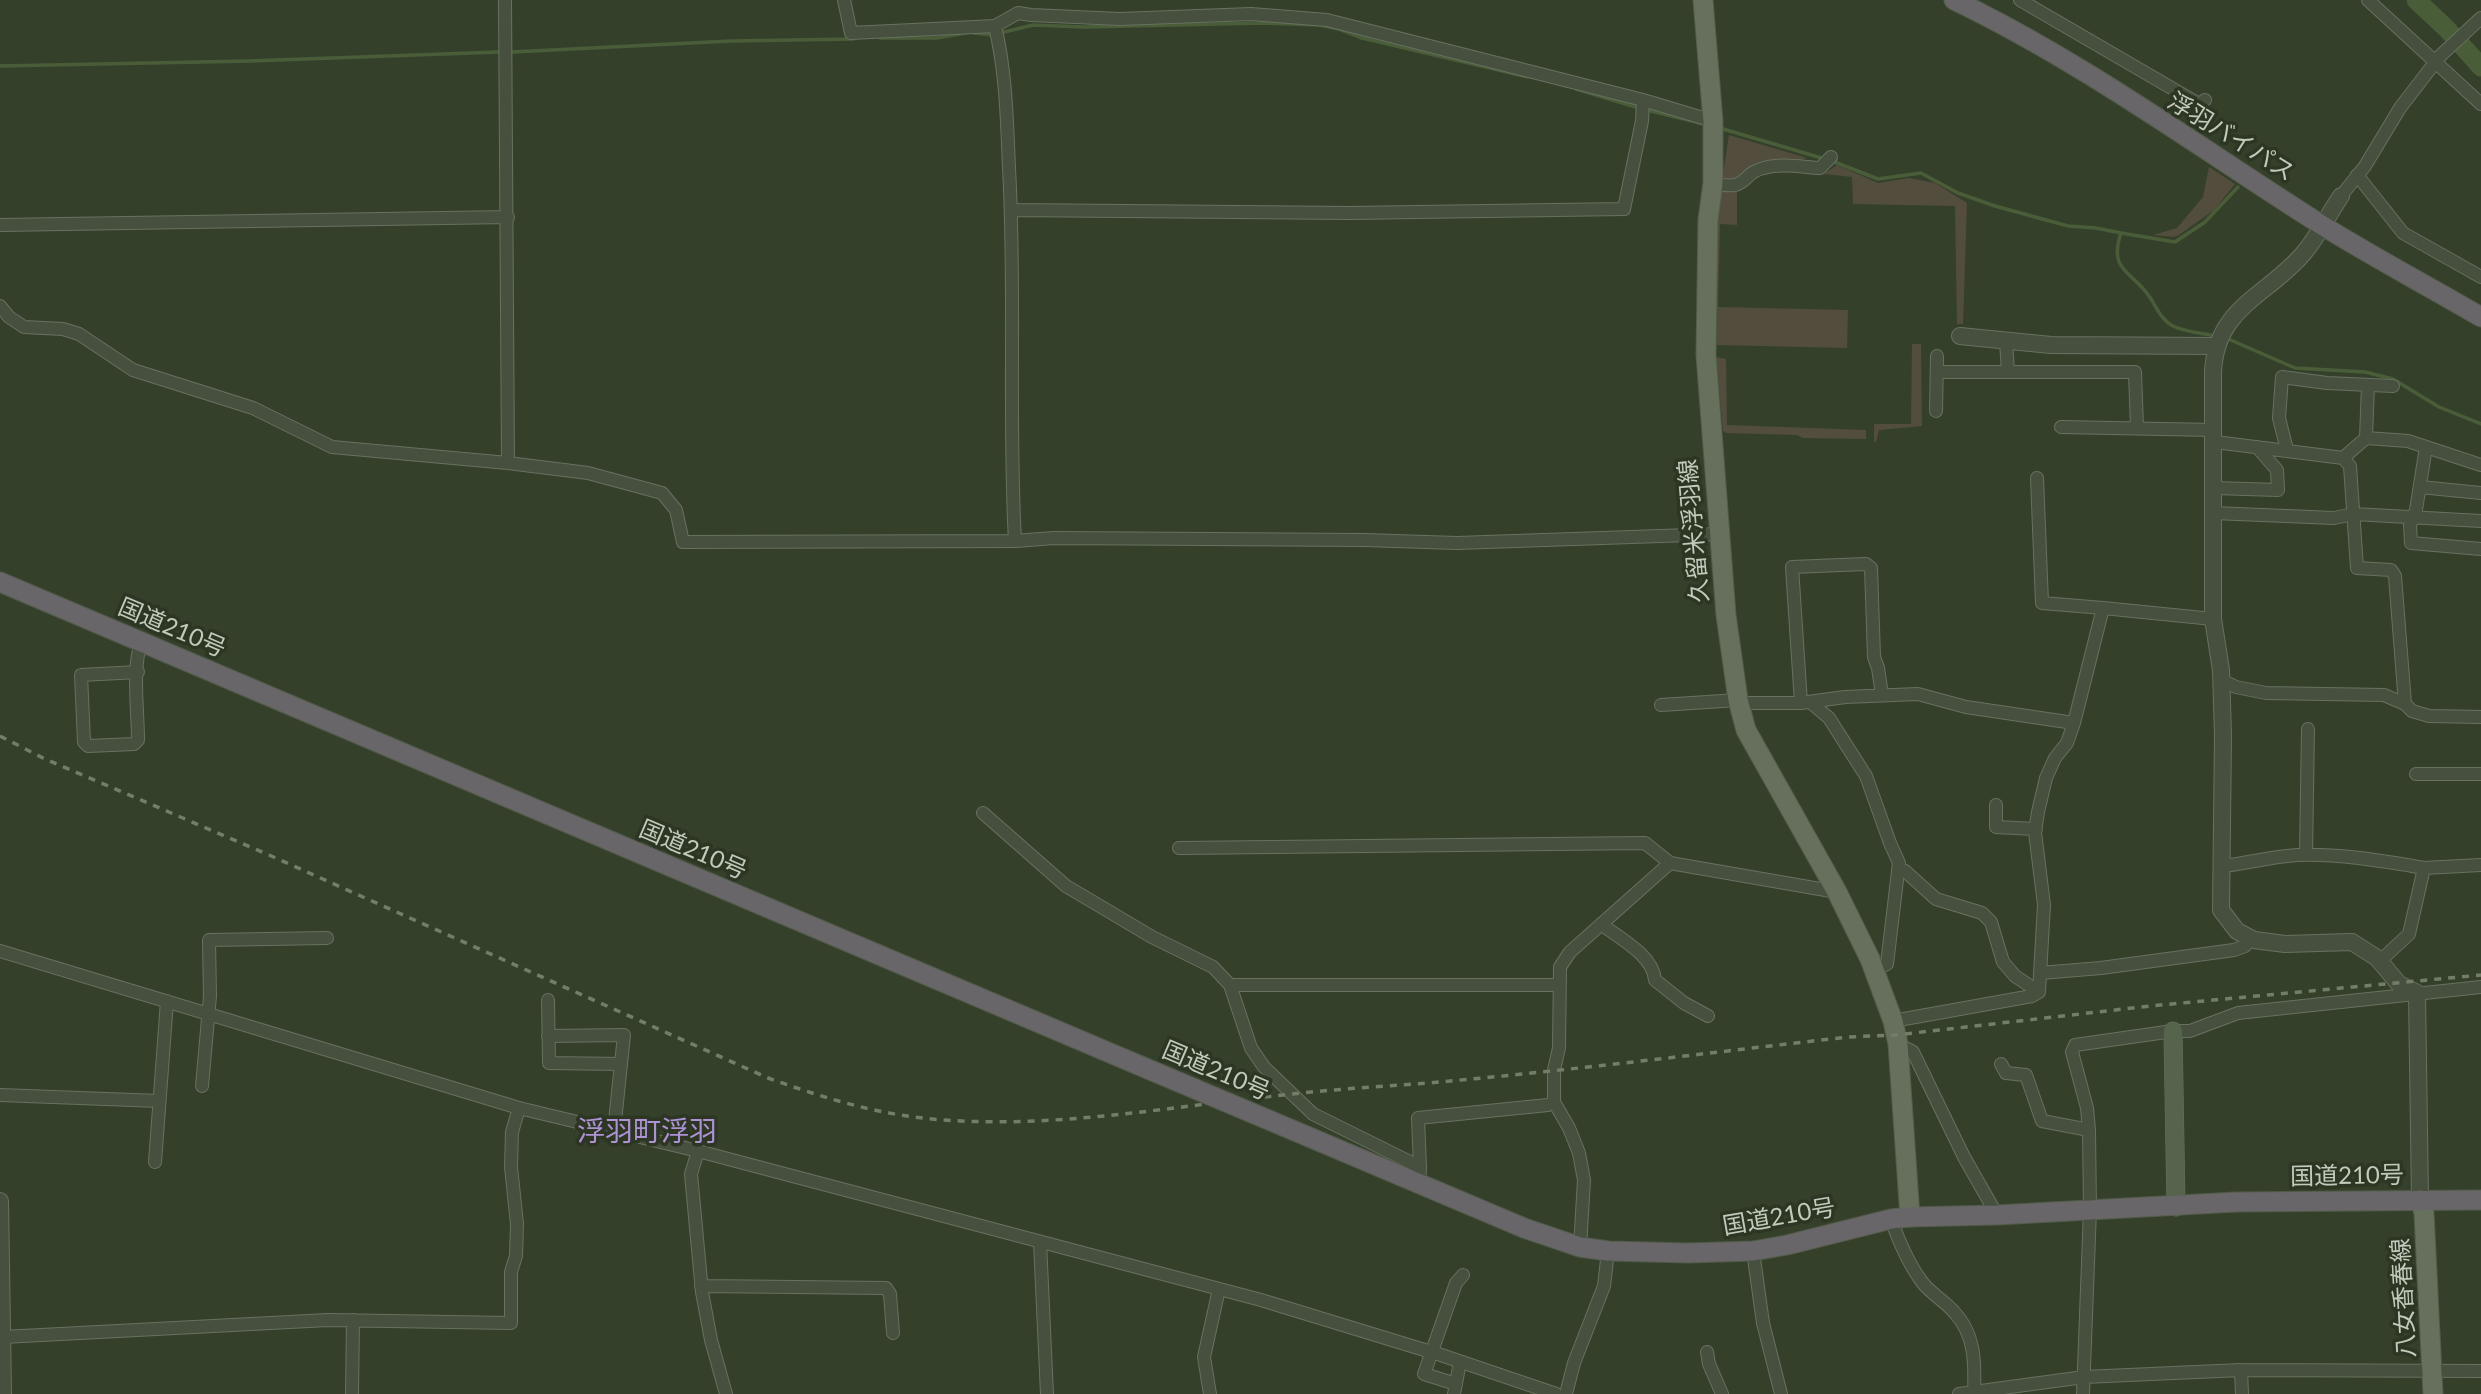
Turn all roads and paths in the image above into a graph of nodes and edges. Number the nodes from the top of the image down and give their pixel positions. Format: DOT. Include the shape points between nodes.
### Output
graph roads {
  1 [pos="505,0"];
  2 [pos="844,0"];
  3 [pos="1703,0"];
  4 [pos="1954,0"];
  5 [pos="2020,0"];
  6 [pos="2368,0"];
  7 [pos="1018,6"];
  8 [pos="2481,18"];
  9 [pos="997,33"];
  10 [pos="2438,59"];
  11 [pos="1643,100"];
  12 [pos="2205,100"];
  13 [pos="2481,104"];
  14 [pos="1713,121"];
  15 [pos="1828,160"];
  16 [pos="2357,175"];
  17 [pos="1713,183"];
  18 [pos="2341,196"];
  19 [pos="1011,210"];
  20 [pos="508,216"];
  21 [pos="2322,224"];
  22 [pos="0,225"];
  23 [pos="2481,277"];
  24 [pos="0,306"];
  25 [pos="2481,317"];
  26 [pos="1960,336"];
  27 [pos="2006,341"];
  28 [pos="2216,346"];
  29 [pos="1937,356"];
  30 [pos="1938,372"];
  31 [pos="2008,372"];
  32 [pos="2368,385"];
  33 [pos="2393,386"];
  34 [pos="1936,411"];
  35 [pos="2061,427"];
  36 [pos="2137,428"];
  37 [pos="2214,436"];
  38 [pos="2366,438"];
  39 [pos="2257,447"];
  40 [pos="2426,447"];
  41 [pos="2287,450"];
  42 [pos="2343,458"];
  43 [pos="508,463"];
  44 [pos="2481,465"];
  45 [pos="2037,478"];
  46 [pos="2420,486"];
  47 [pos="2214,488"];
  48 [pos="2481,493"];
  49 [pos="2214,513"];
  50 [pos="2354,514"];
  51 [pos="2414,517"];
  52 [pos="2481,521"];
  53 [pos="1719,534"];
  54 [pos="1015,541"];
  55 [pos="2481,548"];
  56 [pos="0,582"];
  57 [pos="2103,608"];
  58 [pos="2213,619"];
  59 [pos="141,642"];
  60 [pos="138,672"];
  61 [pos="2221,680"];
  62 [pos="1882,695"];
  63 [pos="1738,700"];
  64 [pos="1806,703"];
  65 [pos="2405,704"];
  66 [pos="1661,705"];
  67 [pos="2481,717"];
  68 [pos="2074,723"];
  69 [pos="2308,729"];
  70 [pos="2416,774"];
  71 [pos="2481,774"];
  72 [pos="1996,805"];
  73 [pos="983,813"];
  74 [pos="2036,830"];
  75 [pos="1179,849"];
  76 [pos="2306,855"];
  77 [pos="1670,863"];
  78 [pos="2481,865"];
  79 [pos="2222,866"];
  80 [pos="2424,868"];
  81 [pos="1898,870"];
  82 [pos="1837,892"];
  83 [pos="1601,924"];
  84 [pos="2248,937"];
  85 [pos="327,938"];
  86 [pos="0,951"];
  87 [pos="2380,961"];
  88 [pos="1874,970"];
  89 [pos="2040,973"];
  90 [pos="1230,985"];
  91 [pos="1560,985"];
  92 [pos="2481,987"];
  93 [pos="2039,992"];
  94 [pos="2417,993"];
  95 [pos="548,1000"];
  96 [pos="167,1001"];
  97 [pos="209,1014"];
  98 [pos="1708,1016"];
  99 [pos="1893,1021"];
  100 [pos="2173,1031"];
  101 [pos="548,1036"];
  102 [pos="1898,1044"];
  103 [pos="2001,1063"];
  104 [pos="621,1064"];
  105 [pos="202,1086"];
  106 [pos="0,1095"];
  107 [pos="159,1101"];
  108 [pos="1553,1101"];
  109 [pos="519,1108"];
  110 [pos="2089,1130"];
  111 [pos="614,1131"];
  112 [pos="698,1151"];
  113 [pos="155,1162"];
  114 [pos="1420,1176"];
  115 [pos="2420,1200"];
  116 [pos="2481,1200"];
  117 [pos="0,1201"];
  118 [pos="2176,1207"];
  119 [pos="2090,1210"];
  120 [pos="1997,1215"];
  121 [pos="1901,1218"];
  122 [pos="1040,1242"];
  123 [pos="1580,1247"];
  124 [pos="1608,1251"];
  125 [pos="1753,1251"];
  126 [pos="1463,1275"];
  127 [pos="701,1286"];
  128 [pos="1219,1289"];
  129 [pos="353,1320"];
  130 [pos="893,1333"];
  131 [pos="3,1337"];
  132 [pos="1431,1352"];
  133 [pos="1707,1352"];
  134 [pos="1460,1362"];
  135 [pos="2241,1370"];
  136 [pos="2481,1371"];
  137 [pos="2433,1372"];
  138 [pos="2084,1377"];
  139 [pos="1455,1389"];
  140 [pos="1974,1393"];
  141 [pos="3,1394"];
  142 [pos="352,1394"];
  143 [pos="726,1394"];
  144 [pos="1047,1394"];
  145 [pos="1210,1394"];
  146 [pos="1556,1394"];
  147 [pos="1566,1394"];
  148 [pos="1722,1394"];
  149 [pos="1781,1394"];
  150 [pos="1959,1394"];
  151 [pos="2083,1394"];
  152 [pos="2242,1394"];
  153 [pos="2433,1394"];
  1 -- 20 [label="street"];
  2 -- 9 [label="street" via="851,33"];
  3 -- 14 [label="main road, 久留米浮羽線"];
  4 -- 21 [label="highway, 浮羽バイパス" via="2015,29"];
  5 -- 12 [label="street" via="2199,104"];
  6 -- 10 [label="street"];
  7 -- 9 [label="street"];
  7 -- 11 [label="street" via="1031,15 1120,19 1251,15 1327,20"];
  8 -- 10 [label="street"];
  9 -- 19 [label="street" via="1004,76"];
  10 -- 13 [label="street"];
  10 -- 16 [label="street"];
  11 -- 14 [label="street"];
  11 -- 19 [label="street" via="1624,209 1349,213"];
  14 -- 17 [label="main road, 久留米浮羽線"];
  15 -- 17 [label="street" via="1820,168 1761,168 1732,187"];
  16 -- 18 [label="street"];
  16 -- 23 [label="street" via="2403,233"];
  17 -- 53 [label="main road, 久留米浮羽線" via="1705,335"];
  18 -- 21 [label="street"];
  19 -- 54 [label="street"];
  20 -- 22 [label="street"];
  20 -- 43 [label="street"];
  21 -- 25 [label="highway, 浮羽バイパス"];
  21 -- 28 [label="street" via="2301,256 2225,326"];
  24 -- 43 [label="street" via="24,327 79,334 133,370 253,408 332,447"];
  26 -- 27 [label="street"];
  27 -- 28 [label="street"];
  27 -- 31 [label="street"];
  28 -- 37 [label="street"];
  29 -- 30 [label="street"];
  30 -- 31 [label="street"];
  30 -- 34 [label="street"];
  31 -- 36 [label="street" via="2135,372"];
  32 -- 33 [label="street"];
  32 -- 38 [label="street"];
  32 -- 41 [label="street" via="2282,377 2279,418"];
  35 -- 36 [label="street"];
  36 -- 37 [label="street"];
  37 -- 39 [label="street"];
  37 -- 47 [label="street"];
  38 -- 40 [label="street" via="2407,440"];
  38 -- 42 [label="street"];
  39 -- 41 [label="street"];
  39 -- 47 [label="street" via="2277,470 2278,490"];
  40 -- 44 [label="street"];
  40 -- 46 [label="street"];
  41 -- 42 [label="street"];
  42 -- 50 [label="street" via="2350,466"];
  43 -- 54 [label="street" via="588,473 662,492 676,510 683,542"];
  45 -- 57 [label="street" via="2042,603"];
  46 -- 48 [label="street"];
  46 -- 51 [label="street"];
  47 -- 49 [label="street"];
  49 -- 50 [label="street"];
  49 -- 58 [label="street"];
  50 -- 51 [label="street"];
  50 -- 65 [label="street" via="2357,568 2391,570 2395,576"];
  51 -- 52 [label="street"];
  51 -- 55 [label="street" via="2411,544"];
  53 -- 54 [label="street" via="1457,543"];
  53 -- 63 [label="main road, 久留米浮羽線"];
  56 -- 59 [label="highway, 国道210号"];
  57 -- 58 [label="street"];
  57 -- 68 [label="street"];
  58 -- 61 [label="street"];
  59 -- 60 [label="street"];
  59 -- 114 [label="highway, 国道210号, bridge" via="1283,1126"];
  60 -- 60 [label="street" via="138,740 88,746 84,742 81,675"];
  61 -- 65 [label="street" via="2266,693 2384,695"];
  61 -- 79 [label="street"];
  62 -- 64 [label="street"];
  62 -- 64 [label="street" via="1874,657 1871,568 1866,564 1792,567"];
  62 -- 68 [label="street" via="1918,694 1966,707"];
  63 -- 64 [label="street"];
  63 -- 66 [label="street"];
  63 -- 82 [label="main road, 久留米浮羽線" via="1746,730"];
  64 -- 81 [label="street" via="1829,718 1866,776"];
  65 -- 67 [label="street" via="2429,716"];
  68 -- 74 [label="street" via="2046,778"];
  69 -- 76 [label="street"];
  70 -- 71 [label="street"];
  72 -- 74 [label="street" via="1996,827"];
  73 -- 90 [label="street" via="1066,886 1213,967"];
  74 -- 89 [label="street" via="2044,905"];
  75 -- 77 [label="street" via="1645,843"];
  76 -- 79 [label="street"];
  76 -- 80 [label="street"];
  77 -- 82 [label="street"];
  77 -- 83 [label="street"];
  78 -- 80 [label="street"];
  79 -- 84 [label="street" via="2221,910 2237,931"];
  80 -- 87 [label="street" via="2409,934"];
  81 -- 88 [label="street" via="1887,964"];
  81 -- 93 [label="street" via="1936,899 1982,914 1991,922 2003,962"];
  82 -- 88 [label="main road, 久留米浮羽線"];
  83 -- 91 [label="street" via="1570,952 1560,967"];
  83 -- 98 [label="street" via="1643,956 1653,968 1655,980"];
  84 -- 87 [label="street" via="2285,944 2352,942"];
  84 -- 89 [label="street" via="2245,946 2234,950"];
  85 -- 97 [label="street" via="209,940"];
  86 -- 96 [label="street"];
  87 -- 94 [label="street" via="2399,984"];
  88 -- 99 [label="main road, 久留米浮羽線"];
  89 -- 93 [label="street"];
  90 -- 91 [label="street"];
  90 -- 114 [label="street" via="1251,1048 1264,1067 1312,1114"];
  91 -- 108 [label="street"];
  92 -- 94 [label="street"];
  93 -- 99 [label="street"];
  94 -- 100 [label="street" via="2238,1013 2190,1031"];
  94 -- 115 [label="street"];
  95 -- 101 [label="street"];
  96 -- 97 [label="street"];
  96 -- 107 [label="street"];
  97 -- 105 [label="street"];
  97 -- 109 [label="street"];
  99 -- 102 [label="main road, 久留米浮羽線"];
  100 -- 110 [label="street" via="2075,1045 2072,1052"];
  100 -- 118 [label="main road"];
  101 -- 104 [label="street" via="549,1063"];
  101 -- 104 [label="street" via="624,1035"];
  102 -- 120 [label="street" via="1913,1052"];
  102 -- 121 [label="main road, 久留米浮羽線"];
  103 -- 110 [label="street" via="2006,1073 2026,1075 2042,1121"];
  104 -- 111 [label="street"];
  106 -- 107 [label="street"];
  107 -- 113 [label="street"];
  108 -- 114 [label="street" via="1418,1118"];
  108 -- 123 [label="street" via="1579,1153 1584,1180"];
  109 -- 111 [label="street"];
  109 -- 129 [label="street" via="512,1132 517,1224 511,1323"];
  110 -- 119 [label="street"];
  111 -- 112 [label="street"];
  112 -- 122 [label="street"];
  112 -- 127 [label="street" via="691,1174"];
  114 -- 123 [label="highway, 国道210号" via="1524,1228"];
  115 -- 116 [label="highway, 国道210号"];
  115 -- 118 [label="highway, 国道210号"];
  115 -- 137 [label="main road, 八女香春線"];
  117 -- 131 [label="street"];
  118 -- 119 [label="highway, 国道210号"];
  119 -- 120 [label="highway, 国道210号"];
  119 -- 138 [label="street"];
  120 -- 121 [label="highway, 国道210号"];
  121 -- 125 [label="highway, 国道210号"];
  121 -- 140 [label="street" via="1902,1251 1924,1284 1956,1313 1969,1333 1975,1360"];
  122 -- 128 [label="street"];
  122 -- 144 [label="street"];
  123 -- 124 [label="highway, 国道210号"];
  124 -- 125 [label="highway, 国道210号"];
  124 -- 147 [label="street" via="1604,1286"];
  125 -- 149 [label="street" via="1763,1323"];
  126 -- 132 [label="street"];
  127 -- 130 [label="street" via="886,1288"];
  127 -- 143 [label="street"];
  128 -- 132 [label="street"];
  128 -- 145 [label="street" via="1204,1357"];
  129 -- 131 [label="street"];
  129 -- 142 [label="street"];
  131 -- 141 [label="street"];
  132 -- 134 [label="street"];
  132 -- 139 [label="street" via="1424,1374"];
  133 -- 148 [label="street"];
  134 -- 139 [label="street"];
  134 -- 146 [label="street"];
  135 -- 137 [label="street"];
  135 -- 138 [label="street"];
  135 -- 152 [label="street"];
  136 -- 137 [label="street"];
  137 -- 153 [label="main road, 八女香春線"];
  138 -- 140 [label="street"];
  138 -- 151 [label="street"];
  140 -- 150 [label="street"];
}
